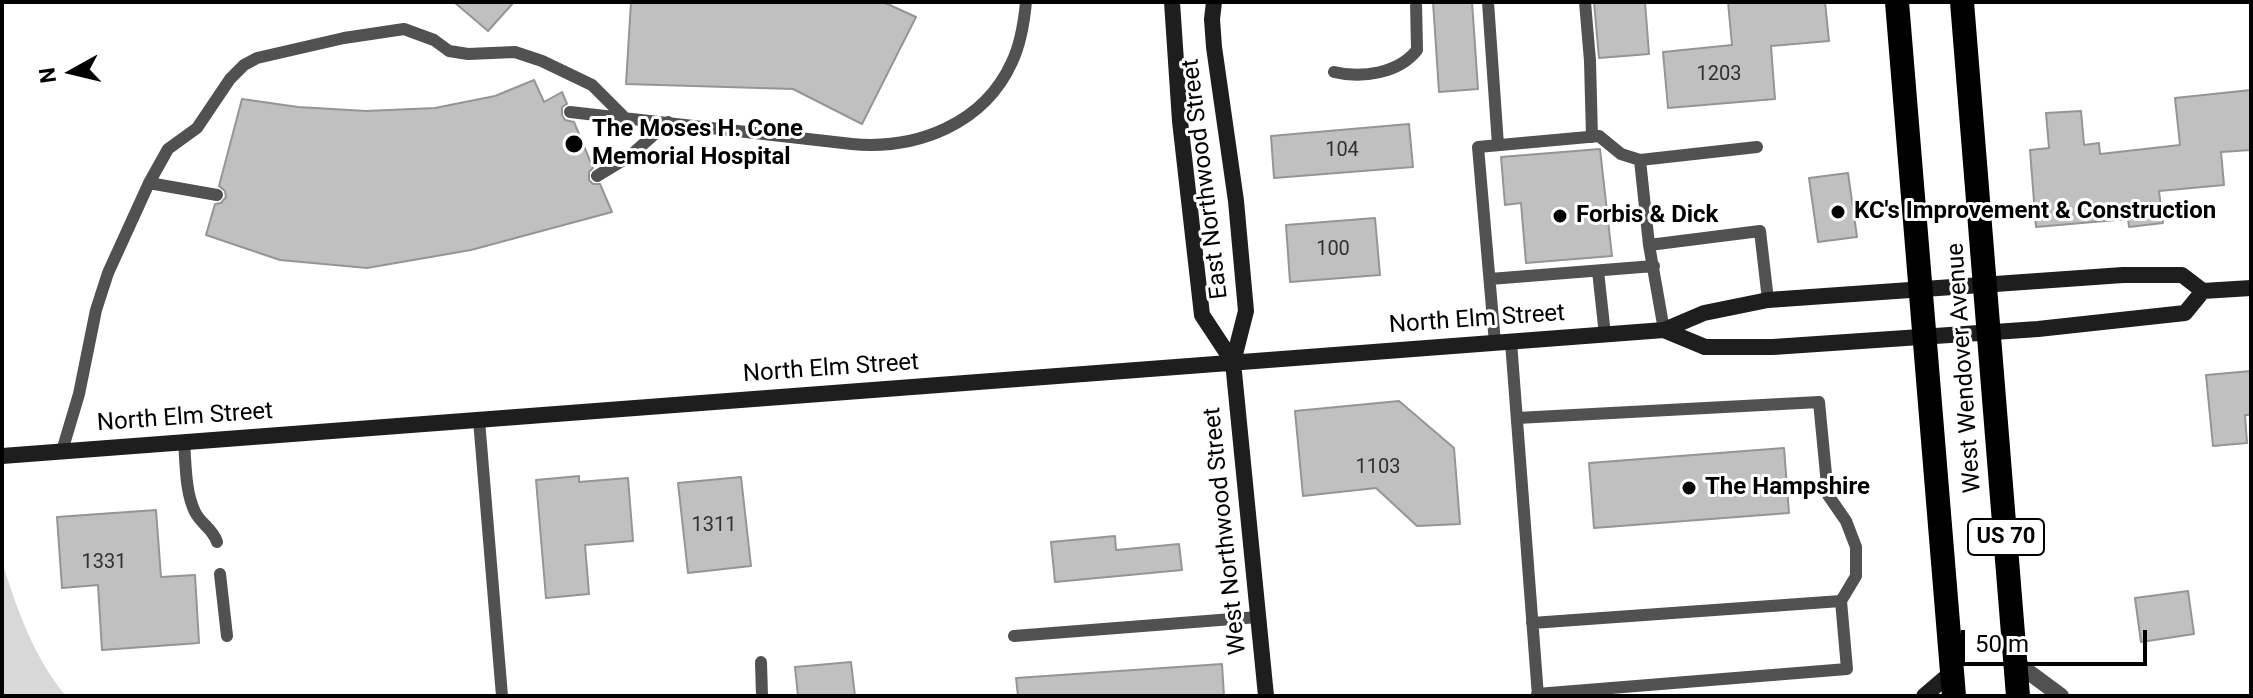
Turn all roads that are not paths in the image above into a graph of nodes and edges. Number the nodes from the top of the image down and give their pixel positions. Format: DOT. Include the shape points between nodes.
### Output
graph roads {
  1 [pos="1026,2"];
  2 [pos="1172,2"];
  3 [pos="1214,2"];
  4 [pos="1416,2"];
  5 [pos="1488,2"];
  6 [pos="1585,2"];
  7 [pos="1897,2"];
  8 [pos="1962,2"];
  9 [pos="1334,72"];
  10 [pos="570,112"];
  11 [pos="625,118"];
  12 [pos="668,122"];
  13 [pos="1592,137"];
  14 [pos="1498,145"];
  15 [pos="1757,147"];
  16 [pos="1640,160"];
  17 [pos="597,176"];
  18 [pos="149,183"];
  19 [pos="217,195"];
  20 [pos="1649,245"];
  21 [pos="1654,266"];
  22 [pos="1598,271"];
  23 [pos="1490,279"];
  24 [pos="2251,288"];
  25 [pos="2203,291"];
  26 [pos="1768,300"];
  27 [pos="1664,330"];
  28 [pos="1605,335"];
  29 [pos="1503,342"];
  30 [pos="1233,362"];
  31 [pos="1517,418"];
  32 [pos="479,420"];
  33 [pos="184,443"];
  34 [pos="62,451"];
  35 [pos="2,456"];
  36 [pos="217,542"];
  37 [pos="220,574"];
  38 [pos="1841,601"];
  39 [pos="1258,617"];
  40 [pos="1532,623"];
  41 [pos="227,636"];
  42 [pos="1014,636"];
  43 [pos="761,662"];
  44 [pos="2015,662"];
  45 [pos="1953,684"];
  46 [pos="1538,695"];
  47 [pos="502,696"];
  48 [pos="762,696"];
  49 [pos="1266,696"];
  50 [pos="1924,696"];
  51 [pos="2018,696"];
  52 [pos="2061,696"];
  1 -- 12 [label="lane" via="1012,64 989,98 954,125 926,137 876,146"];
  2 -- 30 [label="main road, East Northwood Street" via="1202,315"];
  3 -- 30 [label="main road, East Northwood Street" via="1214,47 1246,311"];
  4 -- 9 [label="lane" via="1417,50 1408,62 1386,71"];
  5 -- 14 [label="lane"];
  6 -- 13 [label="lane"];
  7 -- 45 [label="highway, West Wendover Avenue / US 70"];
  8 -- 44 [label="highway, West Wendover Avenue / US 70"];
  10 -- 11 [label="lane"];
  11 -- 12 [label="lane"];
  11 -- 18 [label="lane" via="592,85 542,61 515,52 449,51 416,32 393,29 244,65 197,128 168,149"];
  12 -- 17 [label="lane" via="630,156"];
  13 -- 14 [label="lane"];
  13 -- 16 [label="lane"];
  14 -- 23 [label="lane" via="1478,147"];
  15 -- 16 [label="lane"];
  16 -- 20 [label="lane"];
  18 -- 19 [label="lane"];
  18 -- 34 [label="lane" via="100,297"];
  20 -- 21 [label="lane"];
  20 -- 26 [label="lane" via="1760,231"];
  21 -- 22 [label="lane"];
  21 -- 27 [label="lane"];
  22 -- 23 [label="lane"];
  22 -- 28 [label="lane"];
  23 -- 29 [label="lane"];
  24 -- 25 [label="main road, North Elm Street"];
  25 -- 26 [label="main road, North Elm Street" via="2182,275 2123,275"];
  25 -- 27 [label="main road, North Elm Street" via="2185,313 2022,331 1705,347"];
  26 -- 27 [label="main road, North Elm Street" via="1704,313"];
  27 -- 28 [label="main road, North Elm Street"];
  28 -- 29 [label="main road, North Elm Street"];
  29 -- 30 [label="main road, North Elm Street"];
  29 -- 31 [label="lane"];
  30 -- 32 [label="main road, North Elm Street"];
  30 -- 39 [label="main road, West Northwood Street"];
  31 -- 38 [label="lane" via="1819,402 1828,495 1856,547 1856,576"];
  31 -- 40 [label="lane"];
  32 -- 33 [label="main road, North Elm Street"];
  32 -- 47 [label="lane"];
  33 -- 34 [label="main road, North Elm Street"];
  33 -- 36 [label="lane" via="192,504"];
  34 -- 35 [label="main road, North Elm Street"];
  37 -- 41 [label="lane"];
  38 -- 40 [label="lane"];
  38 -- 46 [label="lane" via="1847,669"];
  39 -- 42 [label="lane"];
  39 -- 49 [label="main road, West Northwood Street"];
  40 -- 46 [label="lane"];
  43 -- 48 [label="lane"];
  44 -- 51 [label="highway, West Wendover Avenue / US 70"];
  44 -- 52 [label="street"];
  45 -- 50 [label="main road"];
}
